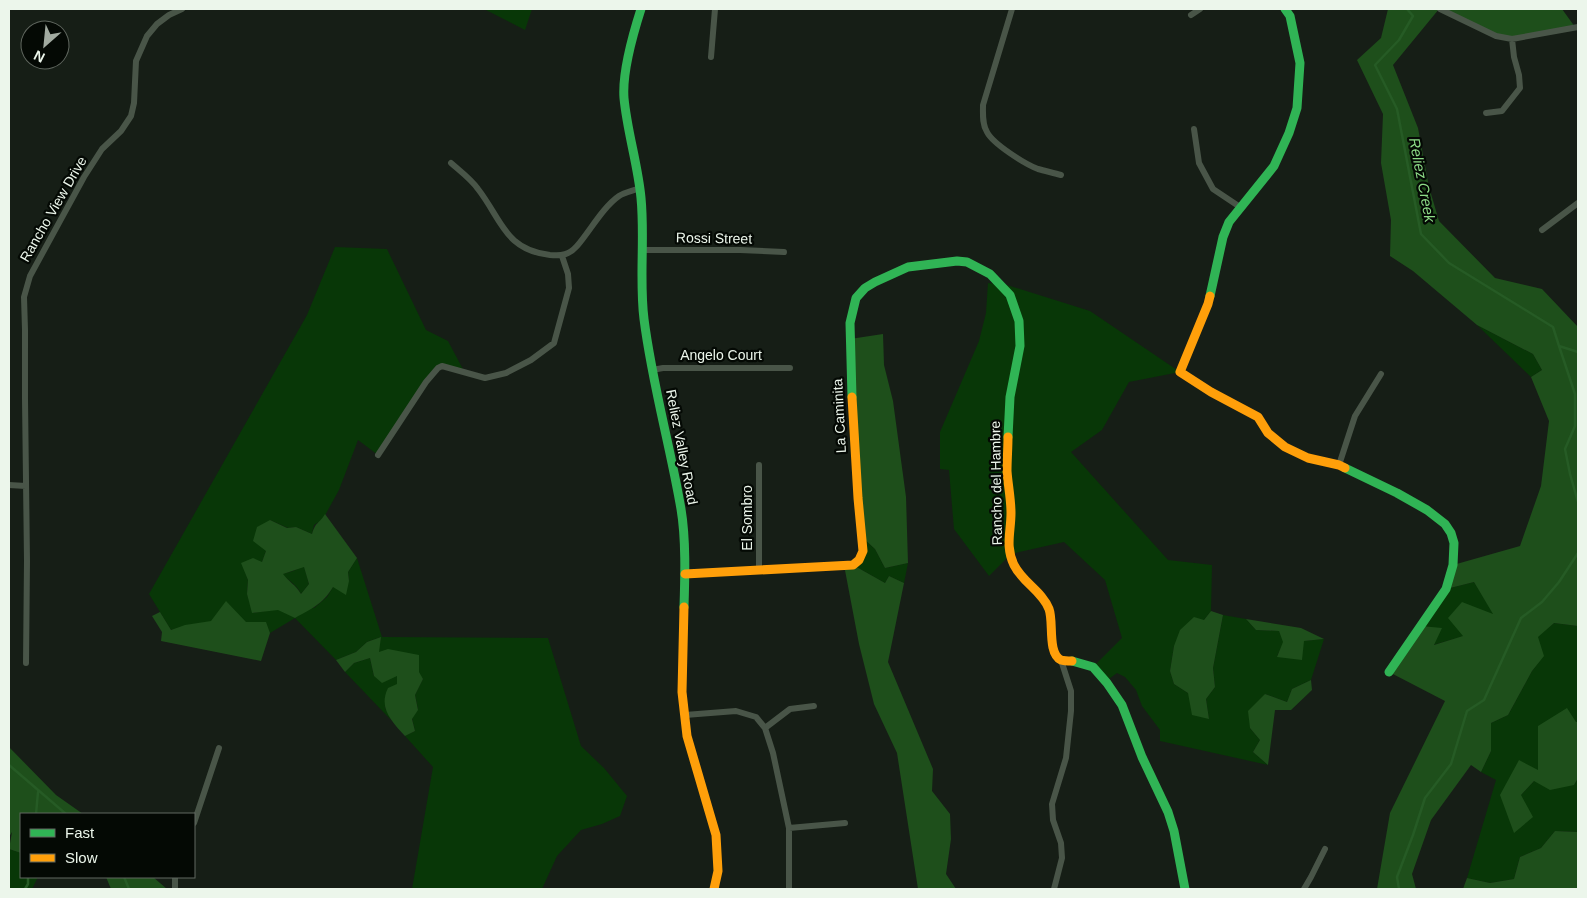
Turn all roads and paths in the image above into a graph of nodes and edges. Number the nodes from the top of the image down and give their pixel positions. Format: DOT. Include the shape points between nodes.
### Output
graph roads {
  1 [pos="182,9"];
  2 [pos="641,9"];
  3 [pos="715,9"];
  4 [pos="1012,9"];
  5 [pos="1200,9"];
  6 [pos="1286,9"];
  7 [pos="1440,9"];
  8 [pos="1191,15"];
  9 [pos="1578,26"];
  10 [pos="1512,38"];
  11 [pos="711,57"];
  12 [pos="1486,113"];
  13 [pos="1194,129"];
  14 [pos="451,163"];
  15 [pos="1061,175"];
  16 [pos="640,188"];
  17 [pos="1578,202"];
  18 [pos="1240,207"];
  19 [pos="1542,230"];
  20 [pos="643,250"];
  21 [pos="784,252"];
  22 [pos="562,256"];
  23 [pos="1019,322"];
  24 [pos="790,368"];
  25 [pos="652,370"];
  26 [pos="1381,374"];
  27 [pos="378,454"];
  28 [pos="759,464"];
  29 [pos="1339,465"];
  30 [pos="9,485"];
  31 [pos="26,486"];
  32 [pos="759,571"];
  33 [pos="685,574"];
  34 [pos="1061,660"];
  35 [pos="26,663"];
  36 [pos="1389,672"];
  37 [pos="814,706"];
  38 [pos="685,715"];
  39 [pos="765,728"];
  40 [pos="219,748"];
  41 [pos="195,820"];
  42 [pos="845,823"];
  43 [pos="789,828"];
  44 [pos="1325,849"];
  45 [pos="1184,885"];
  46 [pos="714,889"];
  47 [pos="789,889"];
  48 [pos="1054,889"];
  49 [pos="1304,889"];
  1 -- 31 [label="street, Rancho View Drive" via="157,24 147,36 136,61 131,116 84,176 30,276 24,297"];
  2 -- 16 [label="street, Reliez Valley Road" via="625,76 624,97"];
  3 -- 11 [label="street"];
  4 -- 15 [label="street" via="983,105 986,132 1001,147 1037,168"];
  5 -- 8 [label="street"];
  6 -- 18 [label="street" via="1300,64 1297,108 1290,133 1274,166"];
  7 -- 10 [label="street" via="1496,36"];
  9 -- 10 [label="street"];
  10 -- 12 [label="street" via="1520,88 1502,111"];
  13 -- 18 [label="street" via="1199,164 1213,188"];
  14 -- 22 [label="street" via="478,188 506,233 520,245 529,251"];
  16 -- 20 [label="street, Reliez Valley Road"];
  16 -- 22 [label="street" via="620,196 576,247"];
  17 -- 19 [label="street"];
  18 -- 29 [label="street" via="1223,237 1208,304 1180,372 1258,417 1268,433 1285,447 1308,458"];
  20 -- 21 [label="street, Rossi Street"];
  20 -- 25 [label="street, Reliez Valley Road" via="644,318"];
  22 -- 27 [label="street" via="569,288 554,343 531,360 485,378 442,366 438,368"];
  23 -- 32 [label="street, La Caminita" via="1010,295 990,274 967,262 908,267 865,288 856,298 850,324 863,551 853,565"];
  23 -- 34 [label="street, Rancho del Hambre" via="1020,346 1008,424 1011,514 1008,541 1020,576 1038,592 1049,608 1052,643"];
  24 -- 25 [label="street, Angelo Court"];
  25 -- 33 [label="street, Reliez Valley Road" via="681,510"];
  26 -- 29 [label="street" via="1354,416"];
  28 -- 32 [label="street, El Sombro"];
  29 -- 36 [label="street" via="1427,510 1444,524 1454,543 1453,565 1446,589"];
  30 -- 31 [label="street"];
  31 -- 35 [label="street, Rancho View Drive"];
  32 -- 33 [label="street, La Caminita"];
  33 -- 38 [label="street, Reliez Valley Road" via="682,692"];
  34 -- 45 [label="street" via="1093,667 1122,705 1168,812"];
  34 -- 48 [label="street" via="1071,691 1066,758 1052,804 1062,858"];
  37 -- 39 [label="street" via="790,709"];
  38 -- 39 [label="street" via="736,711 756,717"];
  38 -- 46 [label="street, Reliez Valley Road" via="692,757 716,835 718,871"];
  39 -- 43 [label="street"];
  40 -- 41 [label="street"];
  42 -- 43 [label="street"];
  43 -- 47 [label="street"];
  44 -- 49 [label="street"];
}
